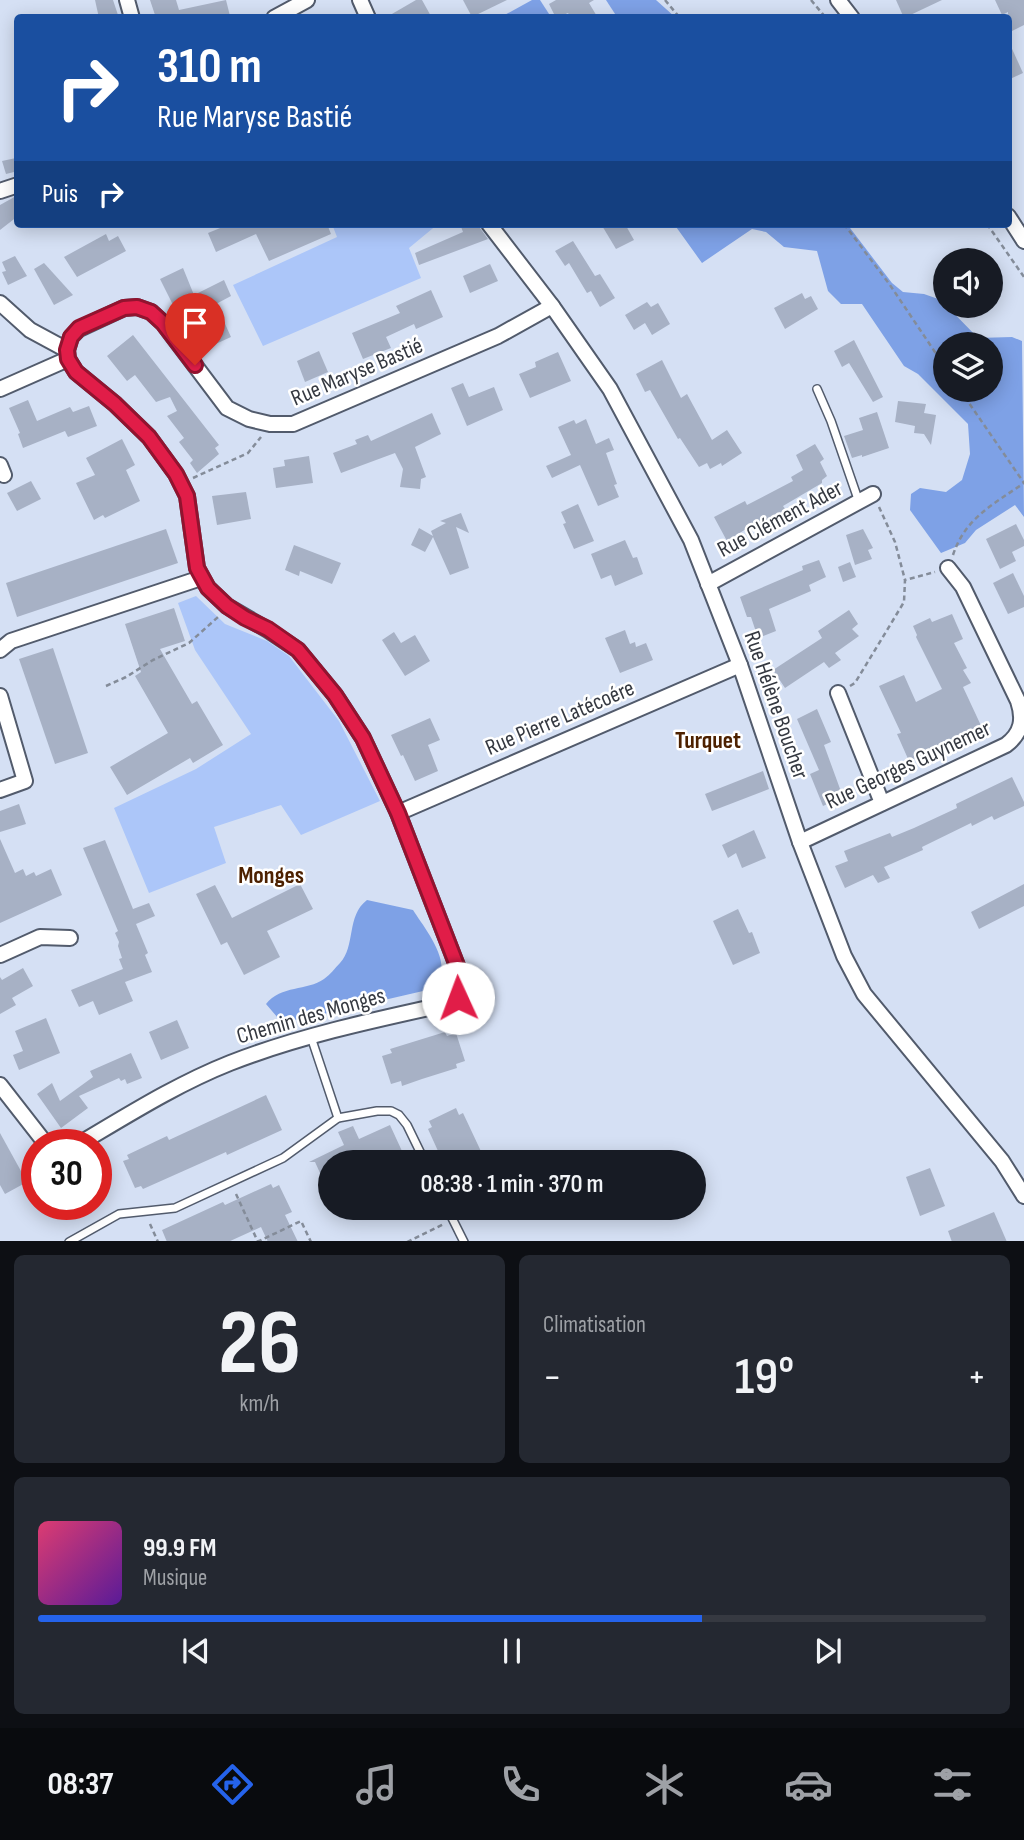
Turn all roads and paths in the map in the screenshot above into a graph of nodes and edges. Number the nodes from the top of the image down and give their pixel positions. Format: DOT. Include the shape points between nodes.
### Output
graph roads {
  1 [pos="307,0"];
  2 [pos="665,0"];
  3 [pos="811,0"];
  4 [pos="838,0"];
  5 [pos="282,14"];
  6 [pos="677,14"];
  7 [pos="823,14"];
  8 [pos="849,14"];
  9 [pos="1012,222"];
  10 [pos="492,228"];
  11 [pos="847,228"];
  12 [pos="990,228"];
  13 [pos="1024,241"];
  14 [pos="1024,277"];
  15 [pos="0,303"];
  16 [pos="552,306"];
  17 [pos="933,349"];
  18 [pos="67,355"];
  19 [pos="0,388"];
  20 [pos="817,389"];
  21 [pos="968,402"];
  22 [pos="270,424"];
  23 [pos="180,483"];
  24 [pos="1024,483"];
  25 [pos="873,494"];
  26 [pos="859,502"];
  27 [pos="948,568"];
  28 [pos="201,578"];
  29 [pos="905,580"];
  30 [pos="708,584"];
  31 [pos="227,606"];
  32 [pos="0,650"];
  33 [pos="740,665"];
  34 [pos="106,686"];
  35 [pos="838,692"];
  36 [pos="0,696"];
  37 [pos="0,790"];
  38 [pos="882,803"];
  39 [pos="398,813"];
  40 [pos="800,842"];
  41 [pos="70,938"];
  42 [pos="0,955"];
  43 [pos="311,1037"];
  44 [pos="0,1085"];
  45 [pos="338,1118"];
  46 [pos="34,1129"];
  47 [pos="105,1129"];
  48 [pos="419,1150"];
  49 [pos="231,1182"];
  50 [pos="1024,1196"];
  51 [pos="144,1212"];
  52 [pos="454,1220"];
  53 [pos="69,1241"];
  54 [pos="158,1241"];
  55 [pos="258,1241"];
  56 [pos="311,1241"];
  57 [pos="407,1241"];
  58 [pos="464,1241"];
  1 -- 5 [label="street"];
  2 -- 6 [label="path"];
  3 -- 7 [label="path"];
  4 -- 8 [label="street"];
  9 -- 13 [label="street"];
  10 -- 16 [label="street, Rue Hélène Boucher"];
  11 -- 17 [label="path"];
  12 -- 14 [label="path"];
  15 -- 18 [label="street"];
  16 -- 22 [label="street, Rue Maryse Bastié" via="498,336 308,419"];
  16 -- 30 [label="street, Rue Hélène Boucher" via="610,389 691,540"];
  18 -- 19 [label="street"];
  18 -- 22 [label="street, Rue Maryse Bastié" via="71,337 79,328 137,307 163,323 227,408"];
  18 -- 23 [label="street" via="76,372 149,437"];
  20 -- 26 [label="lane"];
  21 -- 24 [label="path"];
  22 -- 23 [label="path" via="248,453"];
  23 -- 28 [label="street" via="187,496"];
  24 -- 27 [label="path" via="967,526"];
  25 -- 26 [label="street, Rue Clément Ader"];
  25 -- 29 [label="path" via="895,542"];
  26 -- 30 [label="street, Rue Clément Ader"];
  27 -- 29 [label="path"];
  27 -- 38 [label="street, Rue Georges Guynemer" via="963,587 1018,701 1020,730 1006,745"];
  28 -- 31 [label="street, Chemin des Monges"];
  28 -- 32 [label="street" via="11,641"];
  29 -- 35 [label="path" via="904,602 855,683"];
  30 -- 33 [label="street, Rue Hélène Boucher"];
  31 -- 34 [label="path" via="189,643"];
  31 -- 39 [label="street, Chemin des Monges" via="268,629 308,662 363,738"];
  33 -- 39 [label="street, Rue Pierre Latécoére"];
  33 -- 40 [label="street, Rue Hélène Boucher"];
  35 -- 38 [label="street"];
  36 -- 37 [label="street" via="25,781"];
  38 -- 40 [label="street, Rue Georges Guynemer"];
  39 -- 43 [label="street, Chemin des Monges" via="464,988 447,1004"];
  40 -- 50 [label="street, Rue Hélène Boucher" via="844,956 864,994 1002,1161"];
  41 -- 42 [label="street" via="40,937"];
  43 -- 45 [label="lane"];
  43 -- 47 [label="street, Chemin des Monges" via="230,1063"];
  44 -- 46 [label="street"];
  45 -- 48 [label="lane" via="391,1111 407,1125"];
  45 -- 49 [label="lane" via="283,1158"];
  49 -- 51 [label="lane" via="175,1208"];
  49 -- 55 [label="path"];
  51 -- 53 [label="lane" via="120,1214"];
  51 -- 54 [label="path"];
  52 -- 57 [label="path"];
  52 -- 58 [label="lane"];
  55 -- 56 [label="path" via="301,1221"];
}
